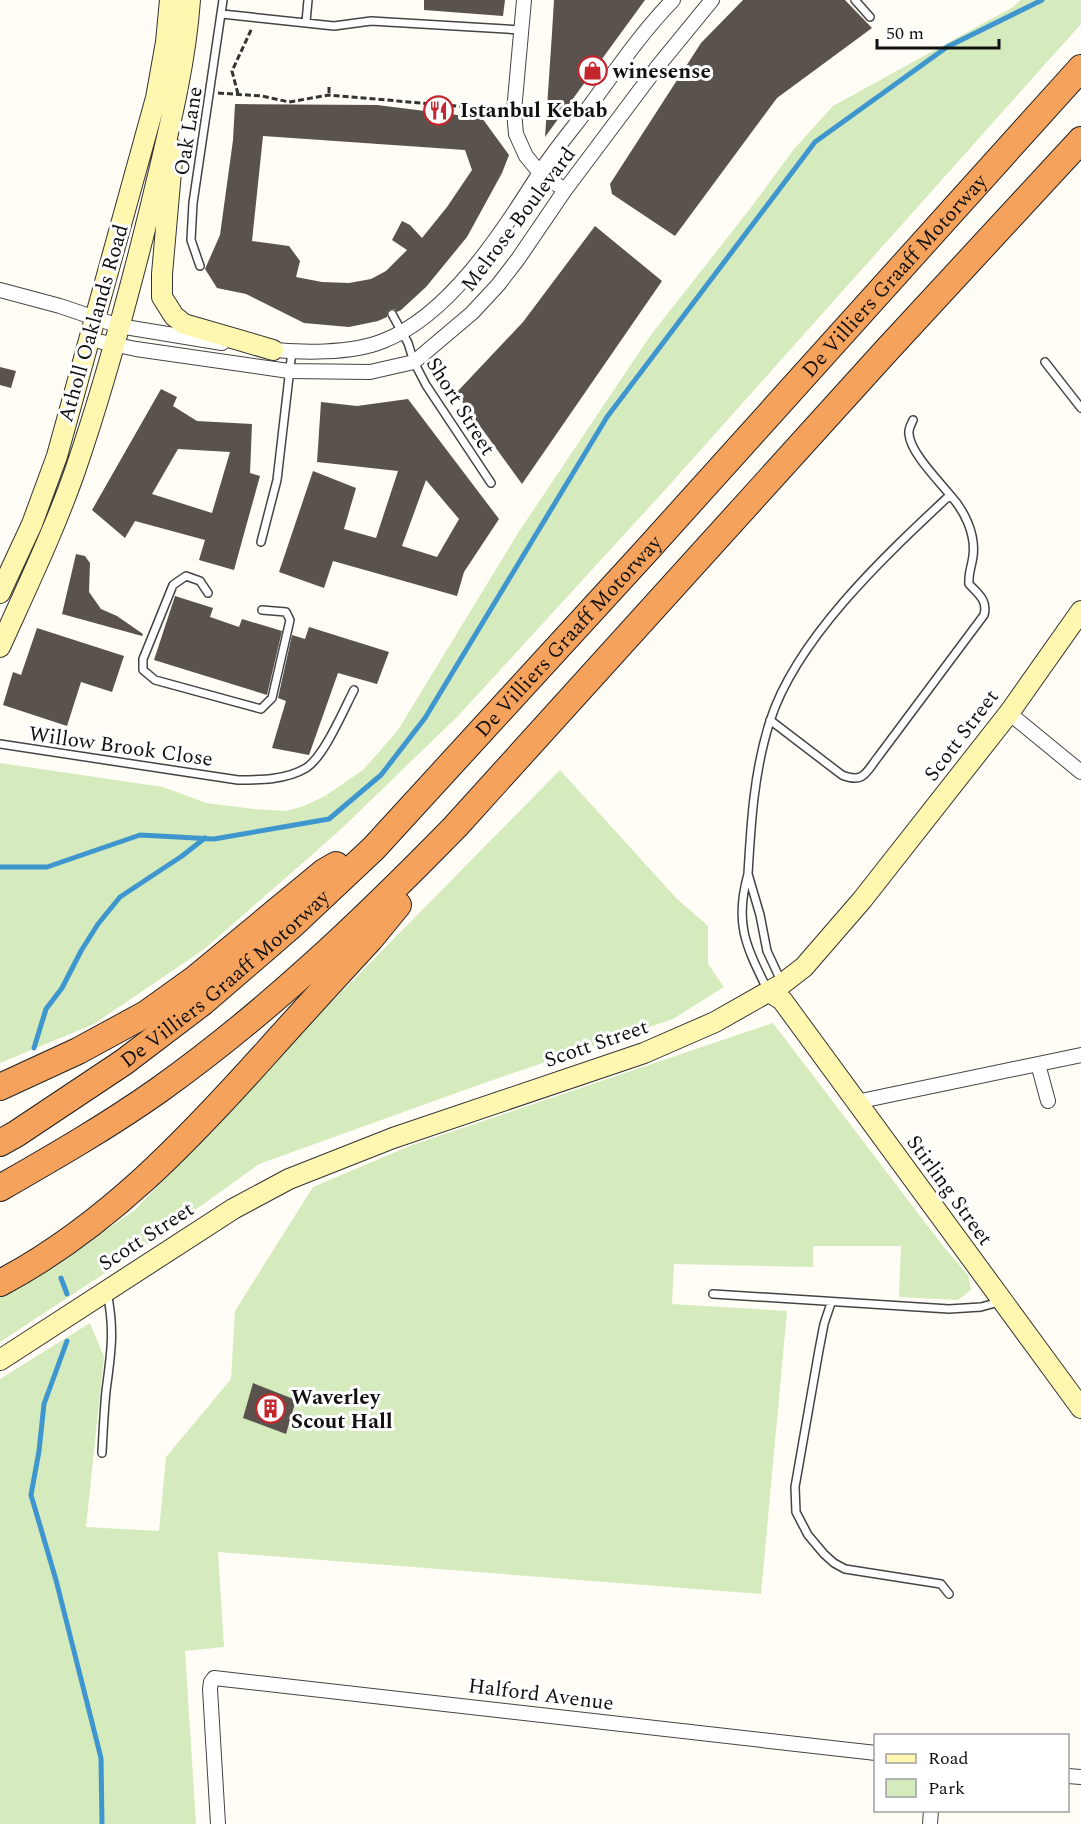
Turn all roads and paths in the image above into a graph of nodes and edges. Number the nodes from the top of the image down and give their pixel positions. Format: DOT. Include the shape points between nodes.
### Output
graph roads {
  1 [pos="170,0"];
  2 [pos="190,0"];
  3 [pos="223,0"];
  4 [pos="308,0"];
  5 [pos="524,0"];
  6 [pos="673,0"];
  7 [pos="712,0"];
  8 [pos="855,0"];
  9 [pos="222,14"];
  10 [pos="253,16"];
  11 [pos="870,17"];
  12 [pos="306,22"];
  13 [pos="522,30"];
  14 [pos="1081,68"];
  15 [pos="329,87"];
  16 [pos="210,93"];
  17 [pos="238,94"];
  18 [pos="329,95"];
  19 [pos="175,107"];
  20 [pos="514,111"];
  21 [pos="1081,141"];
  22 [pos="540,172"];
  23 [pos="565,190"];
  24 [pos="200,266"];
  25 [pos="0,290"];
  26 [pos="392,314"];
  27 [pos="94,319"];
  28 [pos="116,335"];
  29 [pos="405,338"];
  30 [pos="88,339"];
  31 [pos="282,350"];
  32 [pos="414,362"];
  33 [pos="1045,362"];
  34 [pos="289,371"];
  35 [pos="1081,408"];
  36 [pos="913,420"];
  37 [pos="491,483"];
  38 [pos="950,495"];
  39 [pos="261,542"];
  40 [pos="0,593"];
  41 [pos="208,593"];
  42 [pos="262,610"];
  43 [pos="1081,610"];
  44 [pos="0,647"];
  45 [pos="354,690"];
  46 [pos="1009,713"];
  47 [pos="770,720"];
  48 [pos="0,744"];
  49 [pos="1081,772"];
  50 [pos="454,827"];
  51 [pos="374,848"];
  52 [pos="748,874"];
  53 [pos="778,992"];
  54 [pos="1081,1055"];
  55 [pos="1038,1064"];
  56 [pos="0,1087"];
  57 [pos="1048,1101"];
  58 [pos="856,1102"];
  59 [pos="0,1143"];
  60 [pos="0,1188"];
  61 [pos="0,1283"];
  62 [pos="106,1290"];
  63 [pos="713,1294"];
  64 [pos="1001,1301"];
  65 [pos="831,1303"];
  66 [pos="0,1360"];
  67 [pos="1081,1408"];
  68 [pos="102,1453"];
  69 [pos="949,1594"];
  70 [pos="874,1753"];
  71 [pos="218,1824"];
  1 -- 27 [label="street, Atholl Oaklands Road" via="156,98"];
  2 -- 19 [label="street, Atholl Oaklands Road" via="188,39"];
  3 -- 9 [label="lane, Oak Lane"];
  4 -- 12 [label="lane"];
  5 -- 13 [label="street"];
  6 -- 22 [label="street, Melrose Boulevard" via="639,39"];
  7 -- 23 [label="street, Melrose Boulevard"];
  8 -- 11 [label="lane"];
  9 -- 10 [label="lane"];
  9 -- 16 [label="lane, Oak Lane"];
  10 -- 12 [label="lane"];
  10 -- 17 [label="path" via="253,26 232,71"];
  12 -- 13 [label="lane" via="334,26 371,21"];
  13 -- 20 [label="street"];
  14 -- 51 [label="highway, De Villiers Graaff Motorway"];
  15 -- 18 [label="path"];
  16 -- 17 [label="path"];
  16 -- 24 [label="lane, Oak Lane" via="191,240"];
  17 -- 18 [label="path" via="289,102"];
  18 -- 20 [label="path"];
  19 -- 28 [label="street, Atholl Oaklands Road"];
  19 -- 31 [label="street" via="162,297 184,324"];
  20 -- 22 [label="street" via="522,149"];
  21 -- 50 [label="highway"];
  22 -- 23 [label="street"];
  22 -- 29 [label="street, Melrose Boulevard" via="455,290"];
  23 -- 32 [label="street, Melrose Boulevard" via="498,285 472,313"];
  25 -- 27 [label="street, Melrose Boulevard"];
  26 -- 29 [label="lane, Short Street"];
  27 -- 28 [label="street, Melrose Boulevard"];
  27 -- 30 [label="street, Atholl Oaklands Road"];
  28 -- 30 [label="street, Melrose Boulevard"];
  28 -- 31 [label="street, Melrose Boulevard"];
  28 -- 34 [label="street, Melrose Boulevard"];
  28 -- 44 [label="street, Atholl Oaklands Road" via="74,473"];
  29 -- 31 [label="street, Melrose Boulevard" via="360,347"];
  29 -- 32 [label="lane, Short Street"];
  30 -- 40 [label="street, Atholl Oaklands Road" via="57,456 32,524"];
  31 -- 34 [label="lane"];
  32 -- 34 [label="street, Melrose Boulevard" via="370,372"];
  32 -- 37 [label="lane, Short Street"];
  33 -- 35 [label="lane"];
  34 -- 39 [label="lane" via="277,480"];
  36 -- 38 [label="lane" via="909,428 912,444"];
  38 -- 47 [label="lane" via="902,540 816,636"];
  38 -- 47 [label="lane" via="958,503 972,537 974,555 969,584 984,601 984,615 863,775 853,780 842,775"];
  41 -- 42 [label="lane" via="200,581 186,576 173,585 143,659 143,670 155,680 261,709 272,698 290,620 286,612"];
  43 -- 46 [label="street, Scott Street"];
  45 -- 48 [label="lane, Willow Brook Close" via="319,755 306,768 273,780 238,780"];
  46 -- 49 [label="street"];
  46 -- 53 [label="street, Scott Street" via="862,900"];
  47 -- 52 [label="lane" via="755,783"];
  50 -- 60 [label="highway" via="307,972 236,1030 158,1090"];
  50 -- 61 [label="highway" via="371,938 176,1150 97,1219"];
  51 -- 56 [label="highway" via="324,873 146,1014"];
  51 -- 59 [label="highway, De Villiers Graaff Motorway" via="203,1002 124,1062"];
  52 -- 53 [label="lane"];
  52 -- 53 [label="lane" via="741,921 749,951"];
  53 -- 58 [label="street, Stirling Street"];
  53 -- 62 [label="street, Scott Street" via="644,1053 393,1138 289,1179 233,1209"];
  54 -- 55 [label="street"];
  55 -- 57 [label="street"];
  55 -- 58 [label="street"];
  58 -- 64 [label="street, Stirling Street"];
  62 -- 66 [label="street, Scott Street"];
  62 -- 68 [label="lane" via="112,1318 112,1349"];
  63 -- 65 [label="lane"];
  64 -- 65 [label="lane" via="949,1309"];
  64 -- 67 [label="street, Stirling Street"];
  65 -- 69 [label="lane" via="795,1487 796,1512 824,1554 845,1569 941,1584"];
  70 -- 71 [label="street, Halford Avenue" via="214,1678 210,1689"];
}
